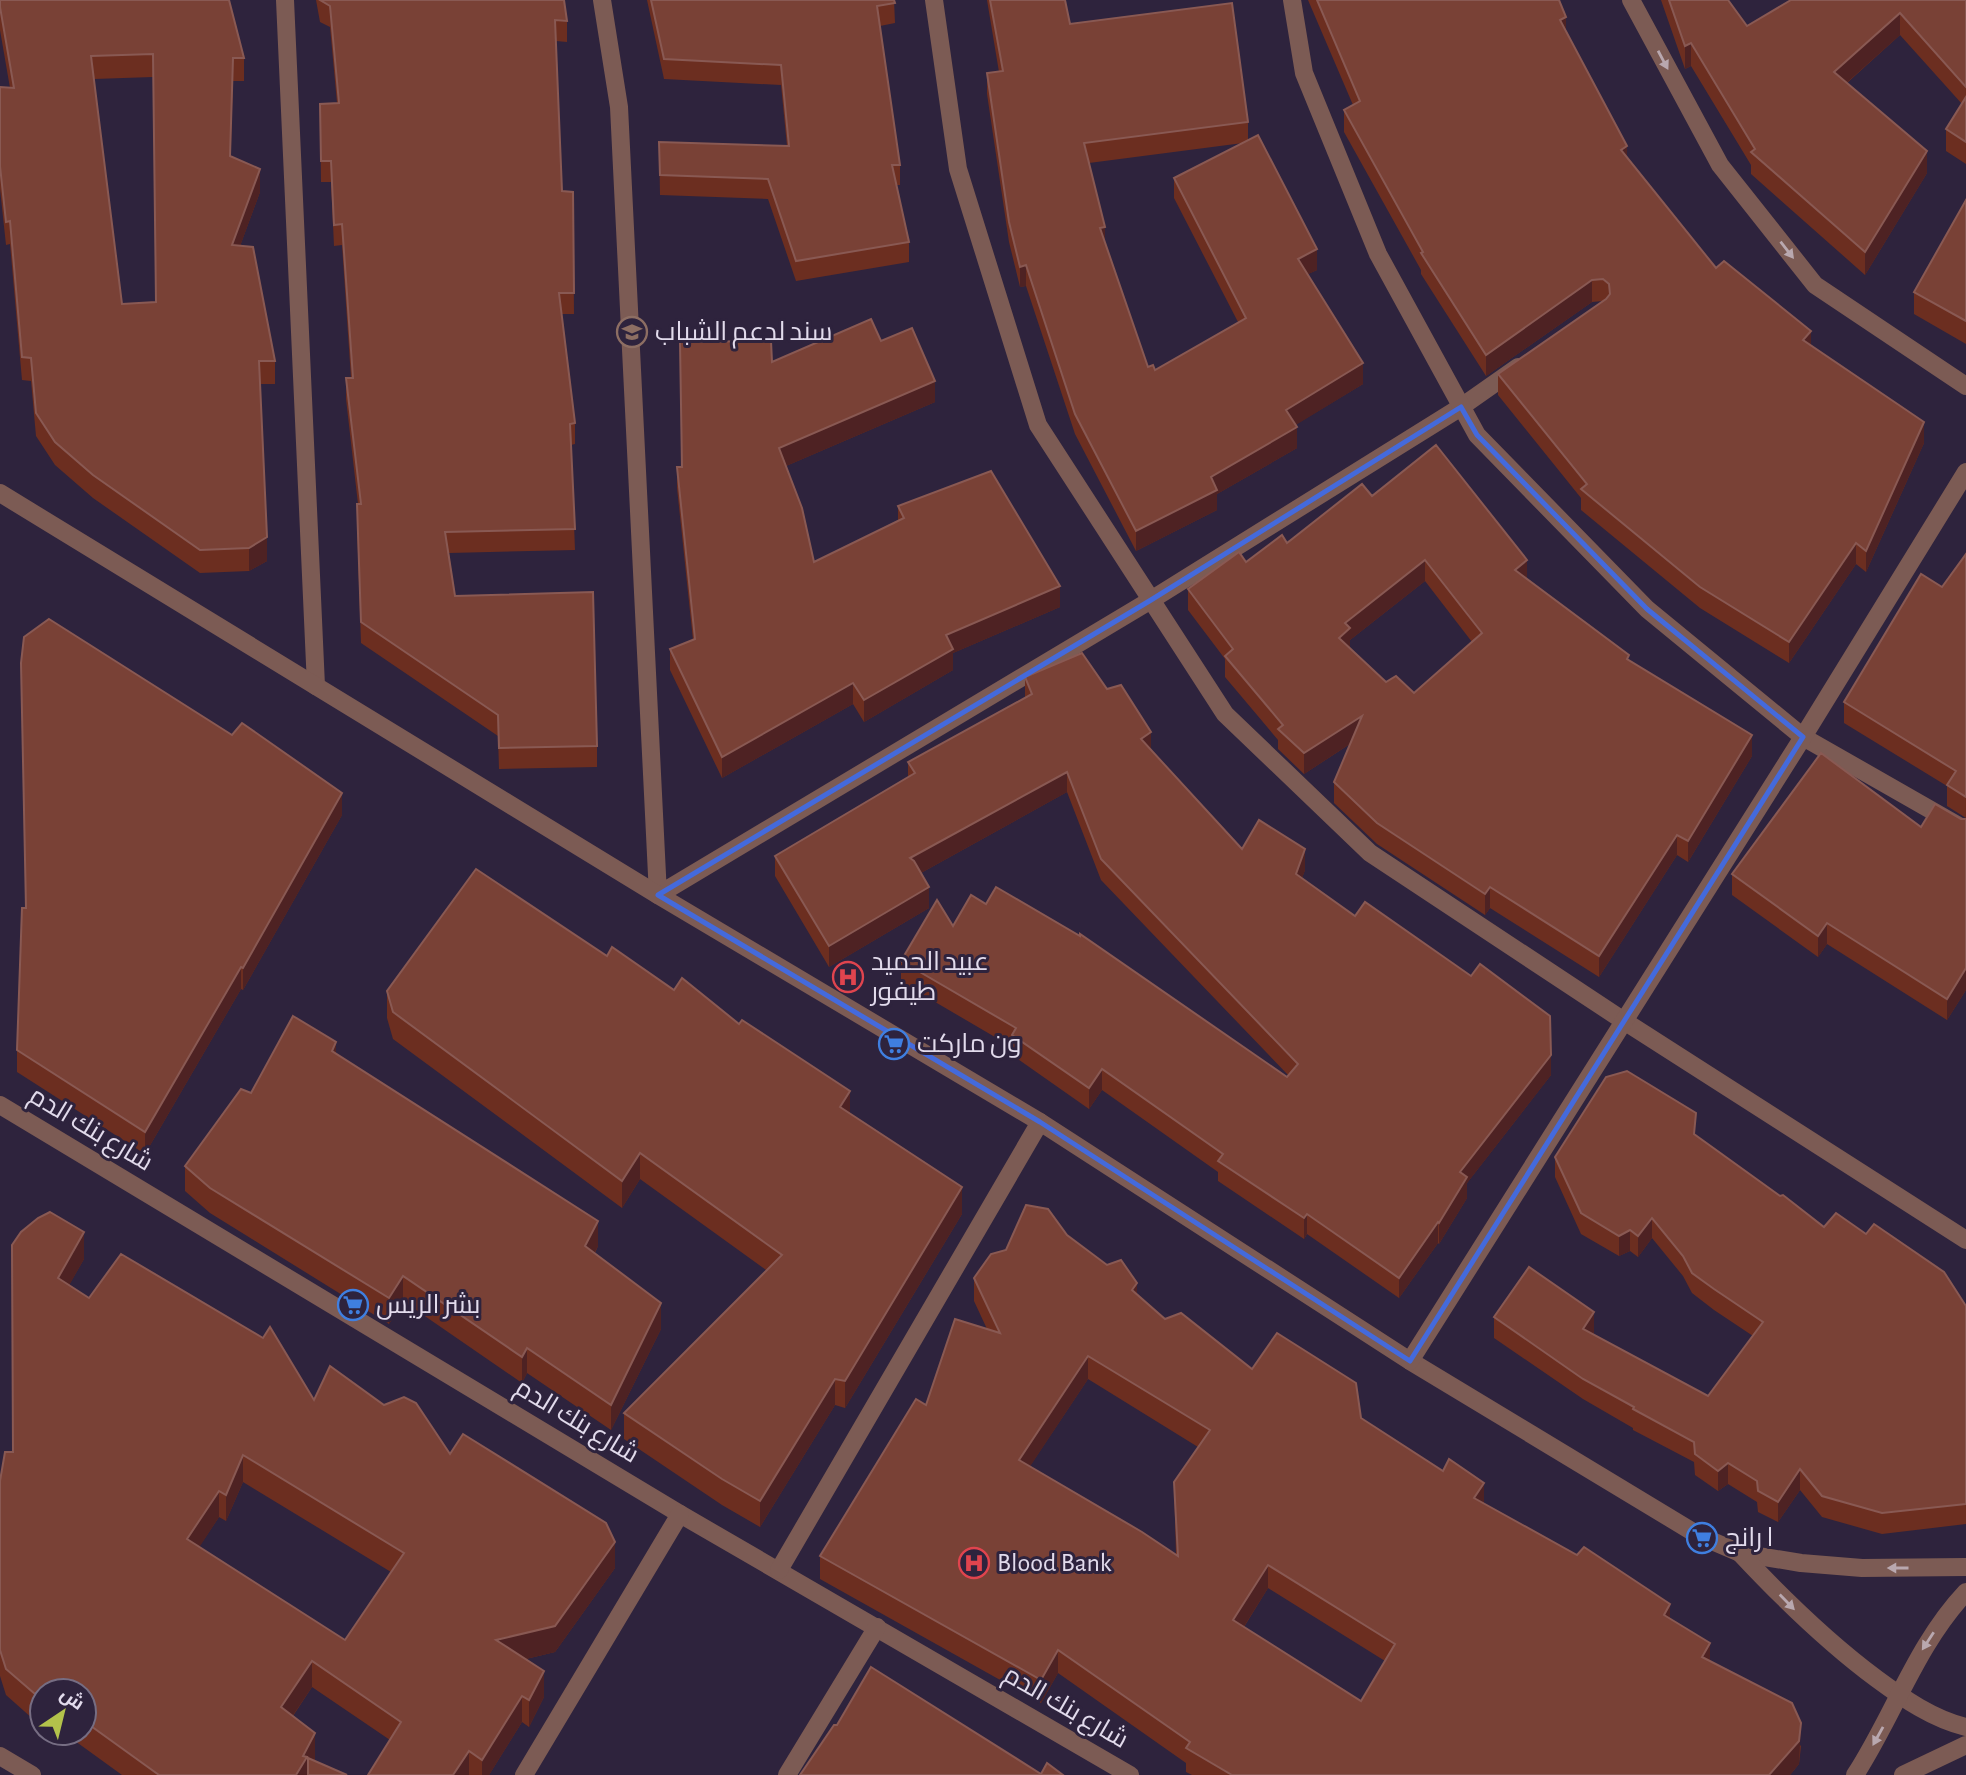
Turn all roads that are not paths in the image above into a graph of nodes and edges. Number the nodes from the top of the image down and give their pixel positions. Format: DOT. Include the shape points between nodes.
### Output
graph roads {
  1 [pos="285,0"];
  2 [pos="602,0"];
  3 [pos="934,0"];
  4 [pos="1293,0"];
  5 [pos="1631,0"];
  6 [pos="1530,359"];
  7 [pos="1966,386"];
  8 [pos="1461,407"];
  9 [pos="1966,472"];
  10 [pos="0,493"];
  11 [pos="1151,600"];
  12 [pos="316,686"];
  13 [pos="1803,737"];
  14 [pos="1966,830"];
  15 [pos="658,895"];
  16 [pos="1623,1021"];
  17 [pos="0,1105"];
  18 [pos="1040,1122"];
  19 [pos="1966,1240"];
  20 [pos="1410,1361"];
  21 [pos="680,1514"];
  22 [pos="1740,1553"];
  23 [pos="1966,1567"];
  24 [pos="779,1570"];
  25 [pos="1966,1592"];
  26 [pos="877,1627"];
  27 [pos="1899,1695"];
  28 [pos="1966,1727"];
  29 [pos="1966,1745"];
  30 [pos="0,1756"];
  31 [pos="32,1775"];
  32 [pos="524,1775"];
  33 [pos="787,1775"];
  34 [pos="1130,1775"];
  35 [pos="1855,1775"];
  36 [pos="1903,1775"];
  1 -- 12 [label="street"];
  2 -- 15 [label="street" via="619,107"];
  3 -- 11 [label="street" via="958,169 1038,425"];
  4 -- 8 [label="street" via="1304,73 1378,254"];
  5 -- 7 [label="street, one-way" via="1720,165 1815,285"];
  6 -- 8 [label="street"];
  8 -- 11 [label="street"];
  8 -- 13 [label="street" via="1476,435 1647,609"];
  9 -- 13 [label="street"];
  10 -- 12 [label="street"];
  11 -- 15 [label="street"];
  11 -- 16 [label="street" via="1225,714 1370,853"];
  12 -- 15 [label="street"];
  13 -- 14 [label="street"];
  13 -- 16 [label="street"];
  15 -- 18 [label="street"];
  16 -- 19 [label="street"];
  16 -- 20 [label="street"];
  17 -- 21 [label="street, شارع بنك الدم"];
  18 -- 20 [label="street"];
  18 -- 24 [label="street"];
  20 -- 22 [label="street" via="1698,1535"];
  21 -- 24 [label="street, شارع بنك الدم"];
  21 -- 32 [label="street"];
  23 -- 22 [label="street, one-way" via="1862,1568"];
  22 -- 27 [label="street, one-way" via="1796,1612"];
  24 -- 26 [label="street, شارع بنك الدم"];
  25 -- 27 [label="street, one-way" via="1938,1625"];
  26 -- 33 [label="street"];
  26 -- 34 [label="street, شارع بنك الدم"];
  27 -- 28 [label="street" via="1928,1713"];
  27 -- 35 [label="street, one-way"];
  29 -- 36 [label="street"];
  30 -- 31 [label="street"];
}
